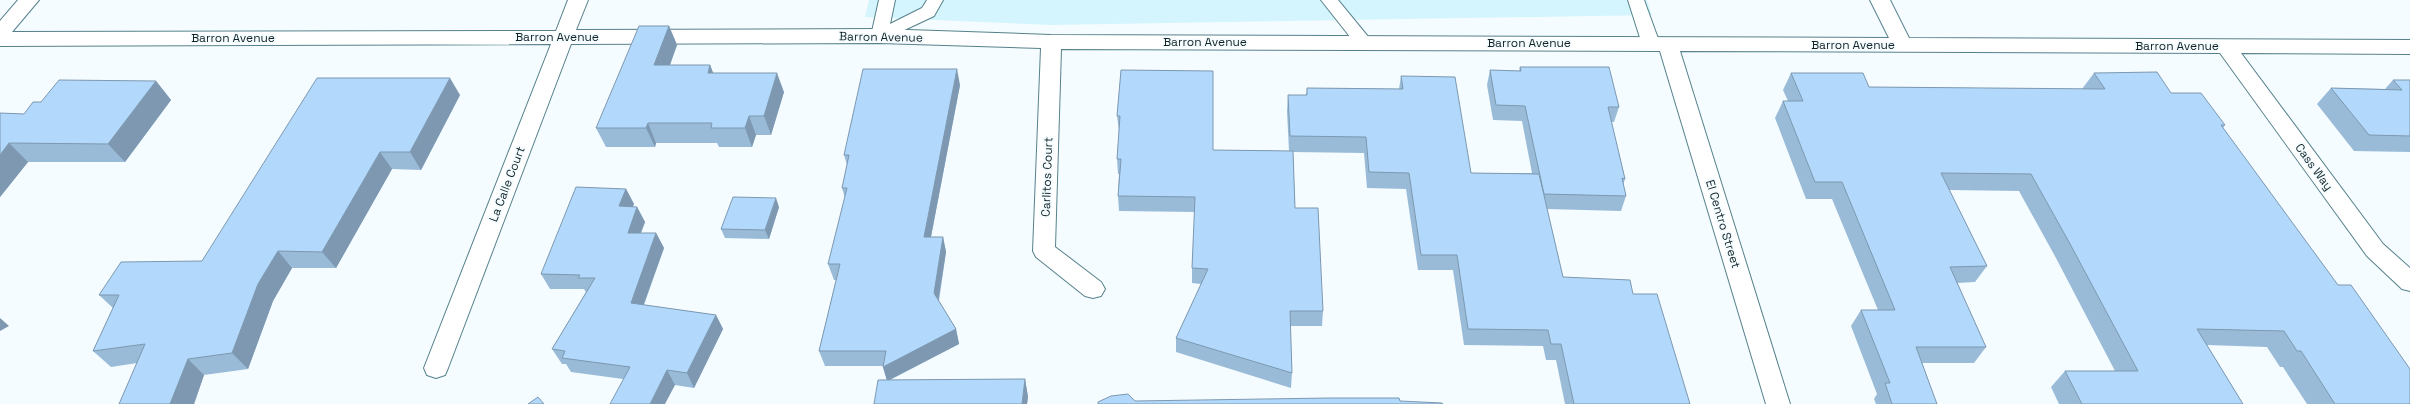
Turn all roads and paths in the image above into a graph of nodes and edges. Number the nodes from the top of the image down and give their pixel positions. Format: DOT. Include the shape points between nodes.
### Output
graph roads {
  1 [pos="28,0"];
  2 [pos="578,0"];
  3 [pos="887,0"];
  4 [pos="935,0"];
  5 [pos="1328,0"];
  6 [pos="1636,0"];
  7 [pos="1880,0"];
  8 [pos="0,33"];
  9 [pos="879,36"];
  10 [pos="564,37"];
  11 [pos="0,39"];
  12 [pos="1050,42"];
  13 [pos="1364,43"];
  14 [pos="1659,44"];
  15 [pos="1902,45"];
  16 [pos="2225,46"];
  17 [pos="2410,47"];
  18 [pos="2410,282"];
  19 [pos="1093,289"];
  20 [pos="436,368"];
  21 [pos="1778,404"];
  1 -- 8 [label="street"];
  2 -- 10 [label="street, La Calle Court"];
  3 -- 9 [label="lane"];
  4 -- 9 [label="lane" via="928,12"];
  5 -- 13 [label="lane"];
  6 -- 14 [label="lane"];
  7 -- 15 [label="street"];
  9 -- 10 [label="street, Barron Avenue"];
  9 -- 12 [label="street, Barron Avenue"];
  10 -- 11 [label="street, Barron Avenue"];
  10 -- 20 [label="street, La Calle Court"];
  12 -- 13 [label="street, Barron Avenue"];
  12 -- 19 [label="street, Carlitos Court" via="1044,252"];
  13 -- 14 [label="street, Barron Avenue"];
  14 -- 15 [label="street, Barron Avenue"];
  14 -- 21 [label="street, El Centro Street"];
  15 -- 16 [label="street, Barron Avenue"];
  16 -- 17 [label="street, Barron Avenue"];
  16 -- 18 [label="street, Cass Way" via="2375,250"];
}
